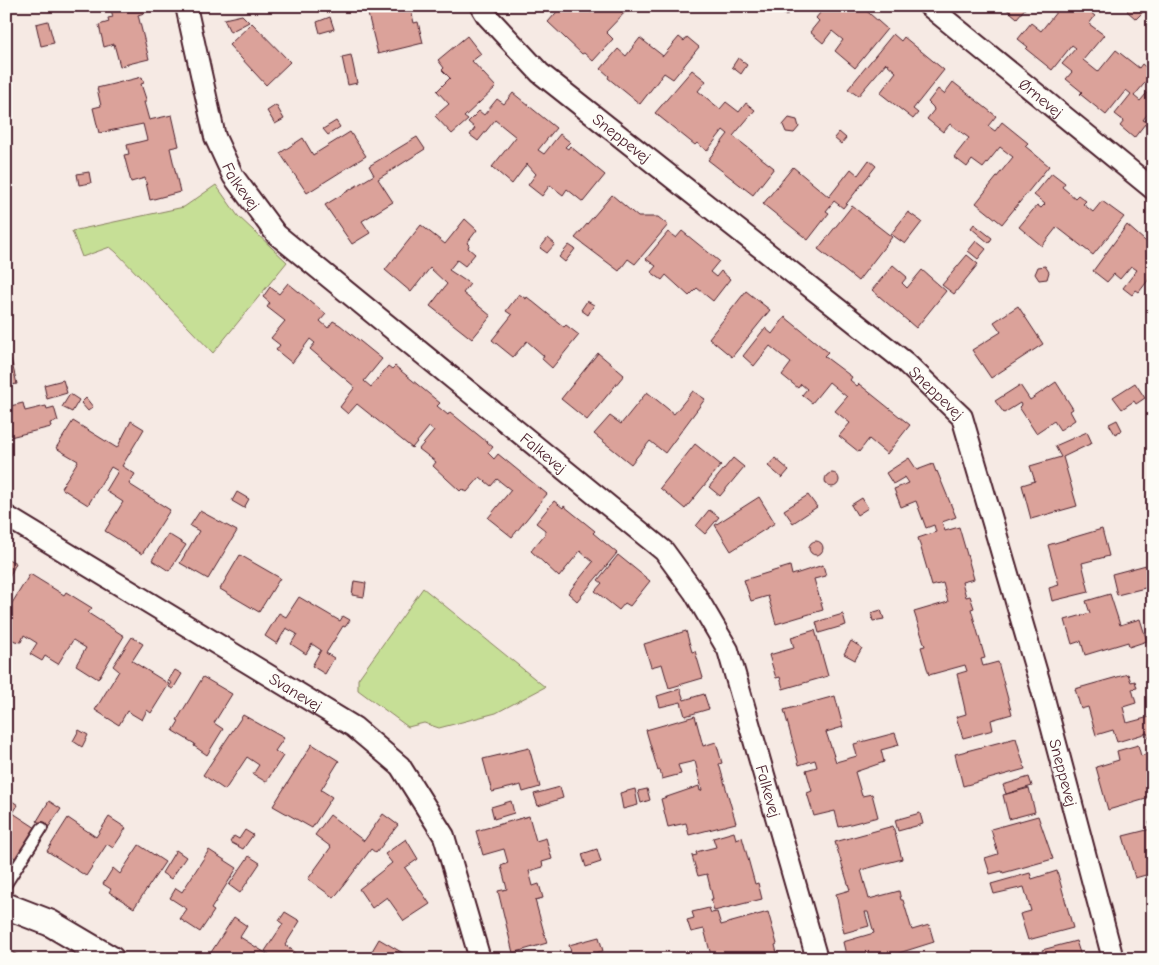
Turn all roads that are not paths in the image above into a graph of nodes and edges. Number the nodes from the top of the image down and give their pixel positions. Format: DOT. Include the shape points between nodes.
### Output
graph roads {
  1 [pos="186,6"];
  2 [pos="481,6"];
  3 [pos="929,6"];
  4 [pos="1153,189"];
  5 [pos="6,516"];
  6 [pos="42,828"];
  7 [pos="6,884"];
  8 [pos="6,906"];
  9 [pos="111,959"];
  10 [pos="480,959"];
  11 [pos="817,959"];
  12 [pos="1113,959"];
  1 -- 11 [label="street, Falkevej" via="215,137 233,176 276,234 664,551 694,592 728,650"];
  2 -- 12 [label="street, Sneppevej" via="540,73 905,362 962,417 1041,687"];
  3 -- 4 [label="street, Ørnevej"];
  5 -- 10 [label="street, Svanevej" via="354,727 400,766 444,836"];
  6 -- 7 [label="lane"];
  8 -- 9 [label="street" via="50,923"];
}
